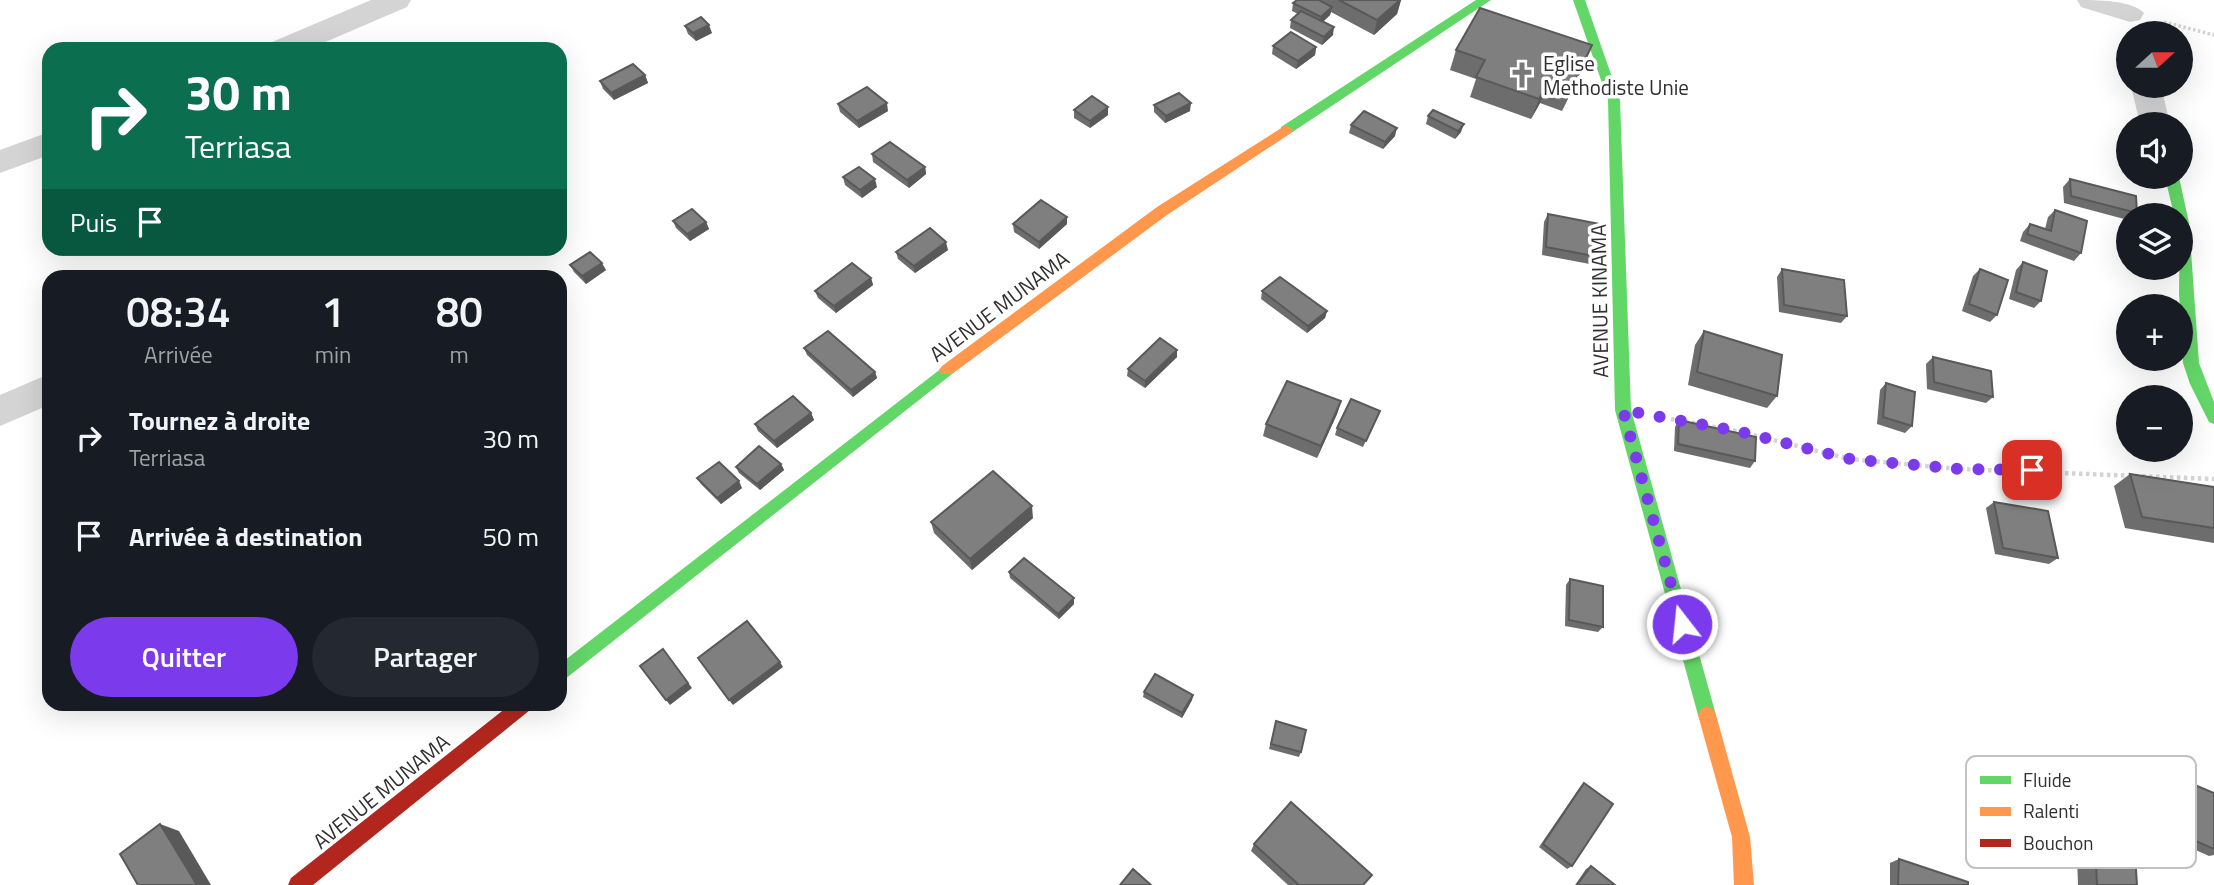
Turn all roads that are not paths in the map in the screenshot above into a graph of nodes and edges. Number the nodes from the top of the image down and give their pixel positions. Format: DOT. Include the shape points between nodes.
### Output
graph roads {
  1 [pos="397,0"];
  2 [pos="1485,0"];
  3 [pos="1579,0"];
  4 [pos="2091,0"];
  5 [pos="2133,15"];
  6 [pos="298,42"];
  7 [pos="42,147"];
  8 [pos="0,162"];
  9 [pos="2178,189"];
  10 [pos="42,392"];
  11 [pos="0,411"];
  12 [pos="2214,417"];
  13 [pos="567,669"];
  14 [pos="515,711"];
  15 [pos="298,885"];
  16 [pos="1744,885"];
  1 -- 6 [label="street"];
  2 -- 13 [label="street, AVENUE MUNAMA" via="1151,219 943,373"];
  3 -- 16 [label="street, AVENUE KINAMA" via="1614,100 1623,410 1741,836"];
  4 -- 5 [label="street"];
  7 -- 8 [label="street"];
  9 -- 12 [label="street" via="2186,240 2191,365"];
  10 -- 11 [label="street"];
  14 -- 15 [label="street, AVENUE MUNAMA"];
}
